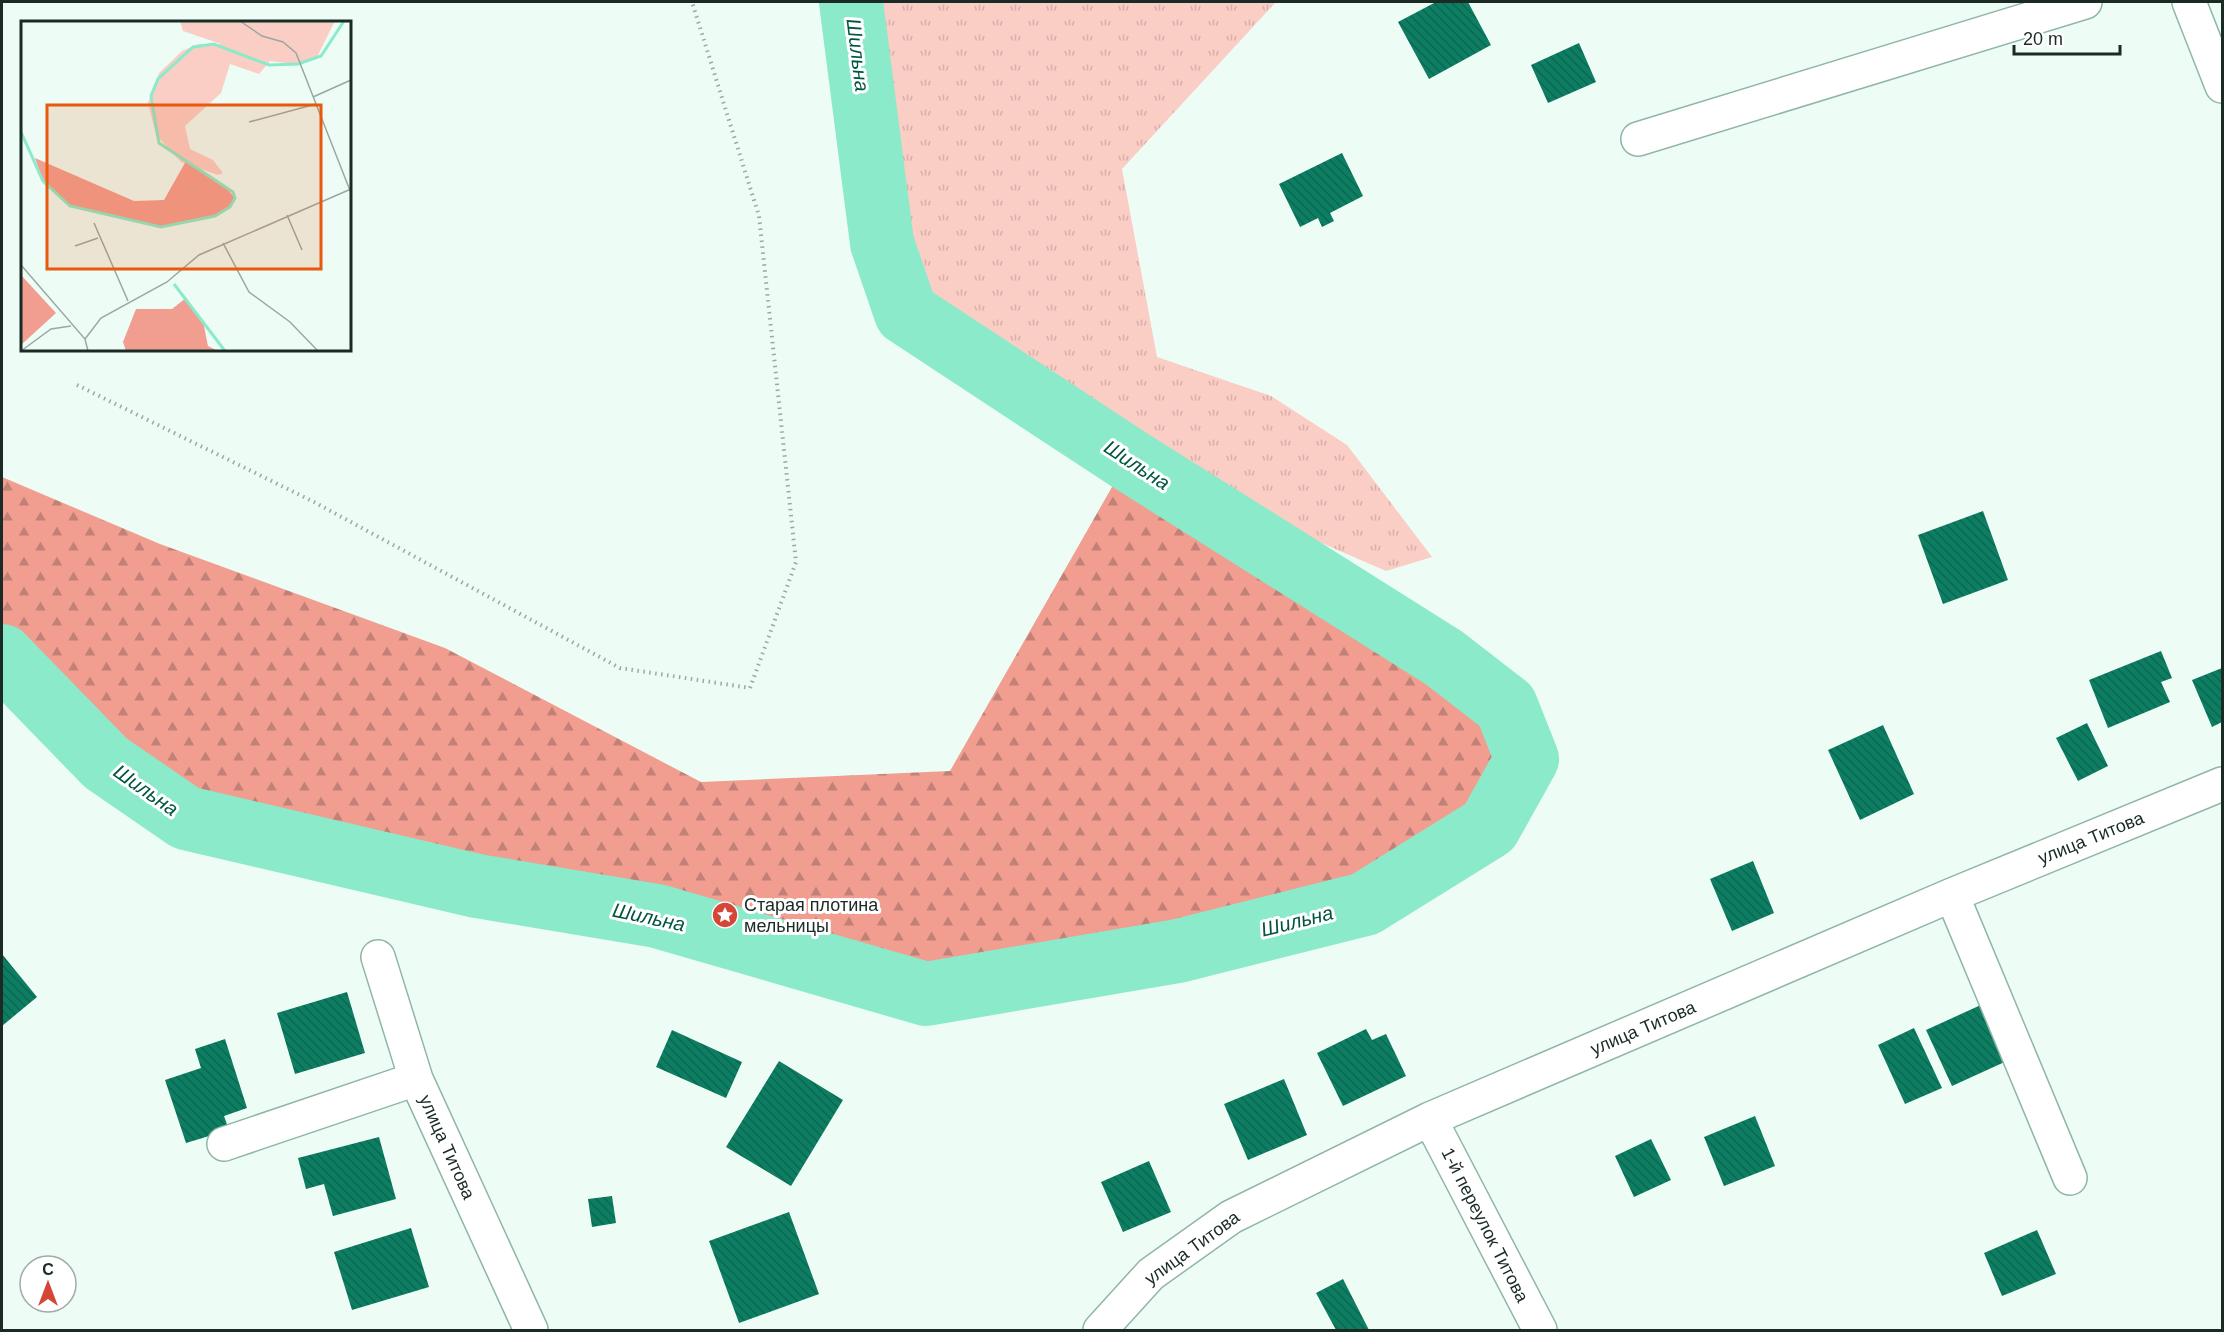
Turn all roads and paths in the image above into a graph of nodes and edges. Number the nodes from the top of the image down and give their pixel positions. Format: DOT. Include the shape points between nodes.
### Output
graph roads {
  1 [pos="692,2"];
  2 [pos="2085,2"];
  3 [pos="2189,2"];
  4 [pos="2223,86"];
  5 [pos="1638,139"];
  6 [pos="77,385"];
  7 [pos="2223,784"];
  8 [pos="1952,895"];
  9 [pos="378,957"];
  10 [pos="416,1079"];
  11 [pos="1430,1119"];
  12 [pos="224,1144"];
  13 [pos="2070,1178"];
  14 [pos="531,1330"];
  15 [pos="1100,1330"];
  16 [pos="1540,1330"];
  1 -- 6 [label="path" via="759,216 796,562 750,688 620,668 314,502"];
  2 -- 5 [label="street"];
  3 -- 4 [label="street"];
  7 -- 8 [label="street, улица Титова"];
  8 -- 11 [label="street, улица Титова"];
  8 -- 13 [label="street"];
  9 -- 10 [label="street, улица Титова"];
  10 -- 12 [label="street"];
  10 -- 14 [label="street, улица Титова"];
  11 -- 15 [label="street, улица Титова" via="1230,1216 1151,1274"];
  11 -- 16 [label="street, 1-й переулок Титова"];
}
